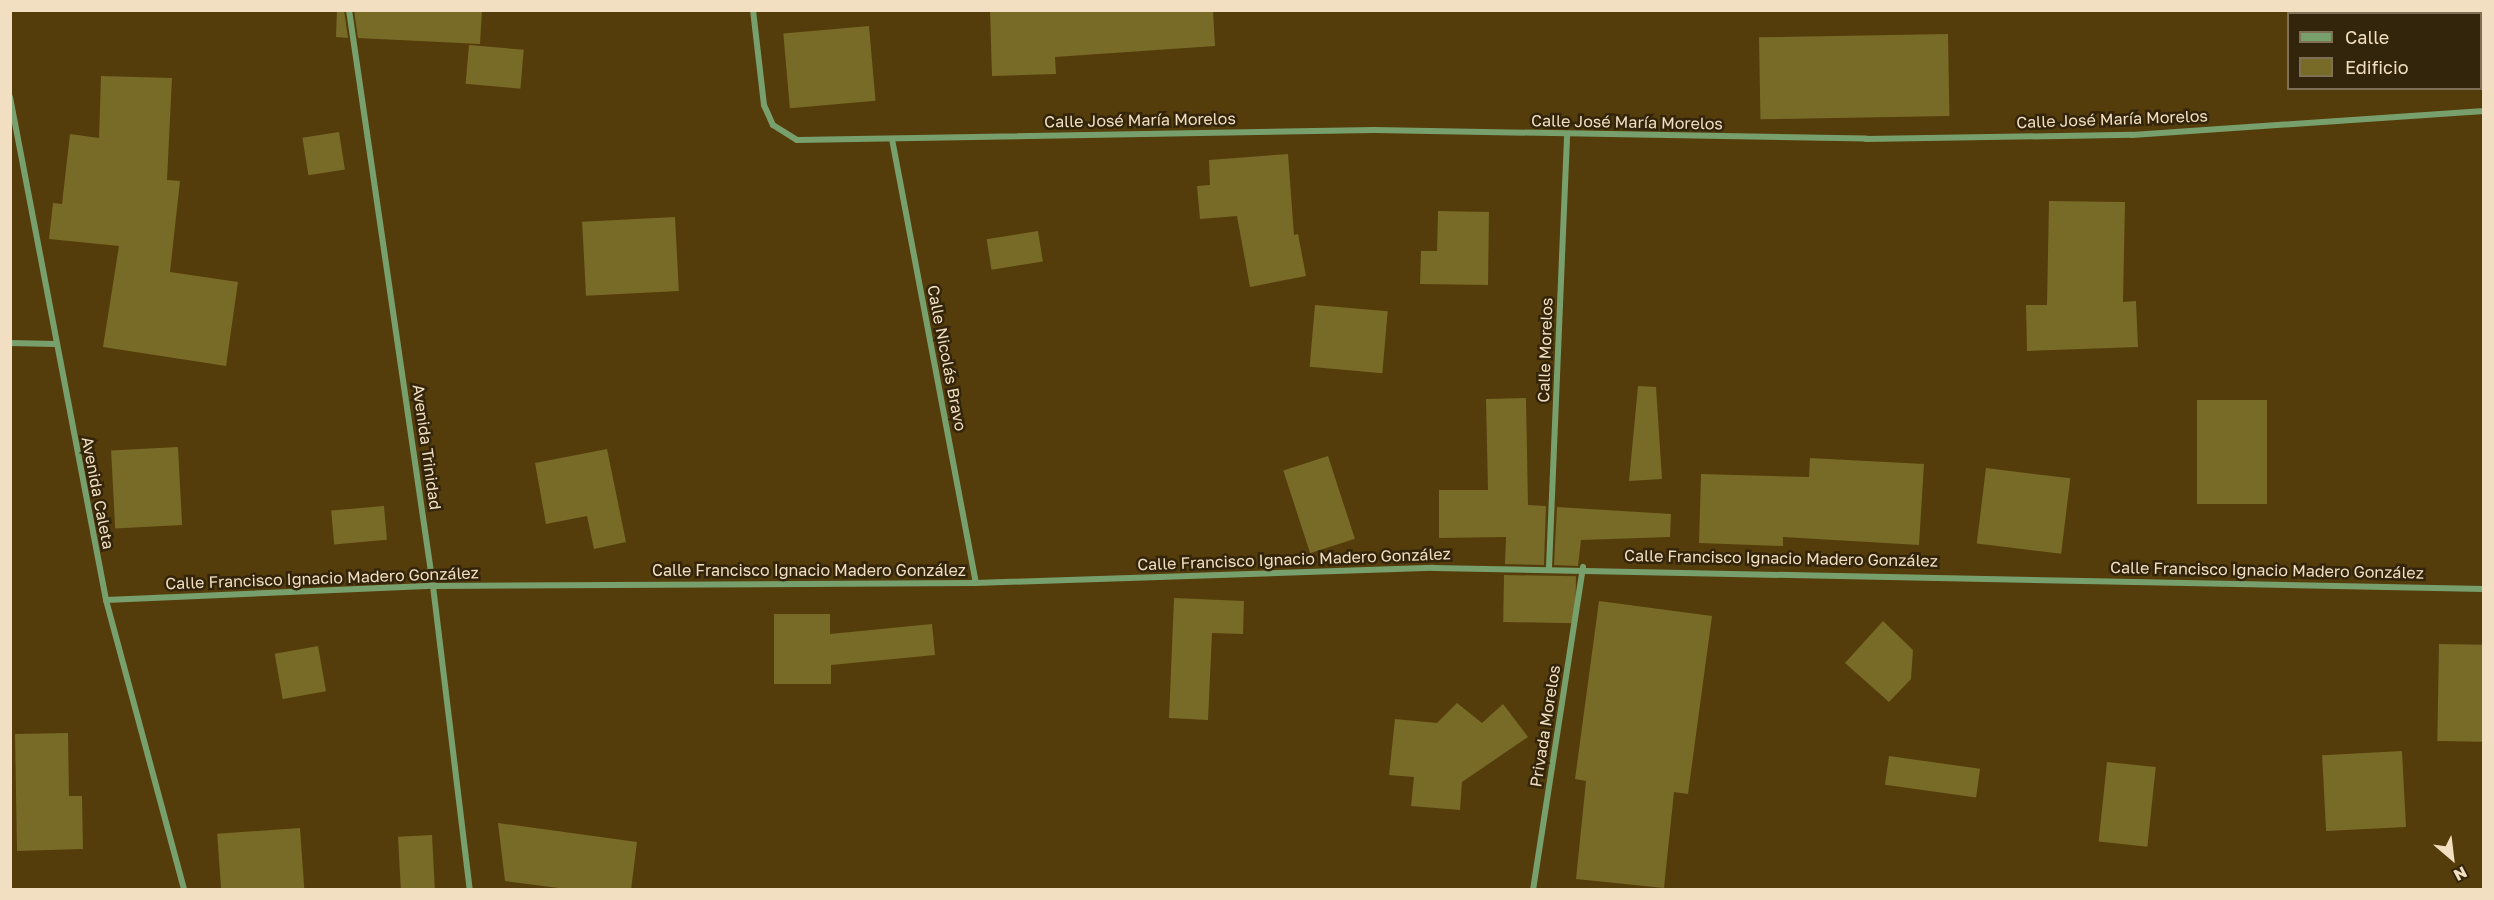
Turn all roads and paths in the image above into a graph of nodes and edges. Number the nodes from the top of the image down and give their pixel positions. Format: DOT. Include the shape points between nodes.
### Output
graph roads {
  1 [pos="349,10"];
  2 [pos="753,10"];
  3 [pos="10,97"];
  4 [pos="2484,111"];
  5 [pos="1567,135"];
  6 [pos="892,138"];
  7 [pos="10,343"];
  8 [pos="55,344"];
  9 [pos="1549,567"];
  10 [pos="1583,567"];
  11 [pos="976,583"];
  12 [pos="434,586"];
  13 [pos="2484,589"];
  14 [pos="106,600"];
  15 [pos="184,890"];
  16 [pos="470,890"];
  17 [pos="1533,890"];
  1 -- 12 [label="street, Avenida Trinidad"];
  2 -- 6 [label="street, Calle José María Morelos" via="765,105 773,125 797,140"];
  3 -- 8 [label="street, Avenida Caleta"];
  4 -- 5 [label="street, Calle José María Morelos" via="2132,135 1866,139"];
  5 -- 6 [label="street, Calle José María Morelos" via="1374,130"];
  5 -- 9 [label="street, Calle Morelos"];
  6 -- 11 [label="street, Calle Nicolás Bravo"];
  7 -- 8 [label="street"];
  8 -- 14 [label="street, Avenida Caleta"];
  9 -- 10 [label="street, Calle Francisco Ignacio Madero González"];
  9 -- 11 [label="street, Calle Francisco Ignacio Madero González"];
  10 -- 13 [label="street, Calle Francisco Ignacio Madero González"];
  10 -- 17 [label="street, Privada Morelos"];
  11 -- 12 [label="street, Calle Francisco Ignacio Madero González"];
  12 -- 14 [label="street, Calle Francisco Ignacio Madero González"];
  12 -- 16 [label="street, Avenida Trinidad"];
  14 -- 15 [label="street, Avenida Caleta"];
}
